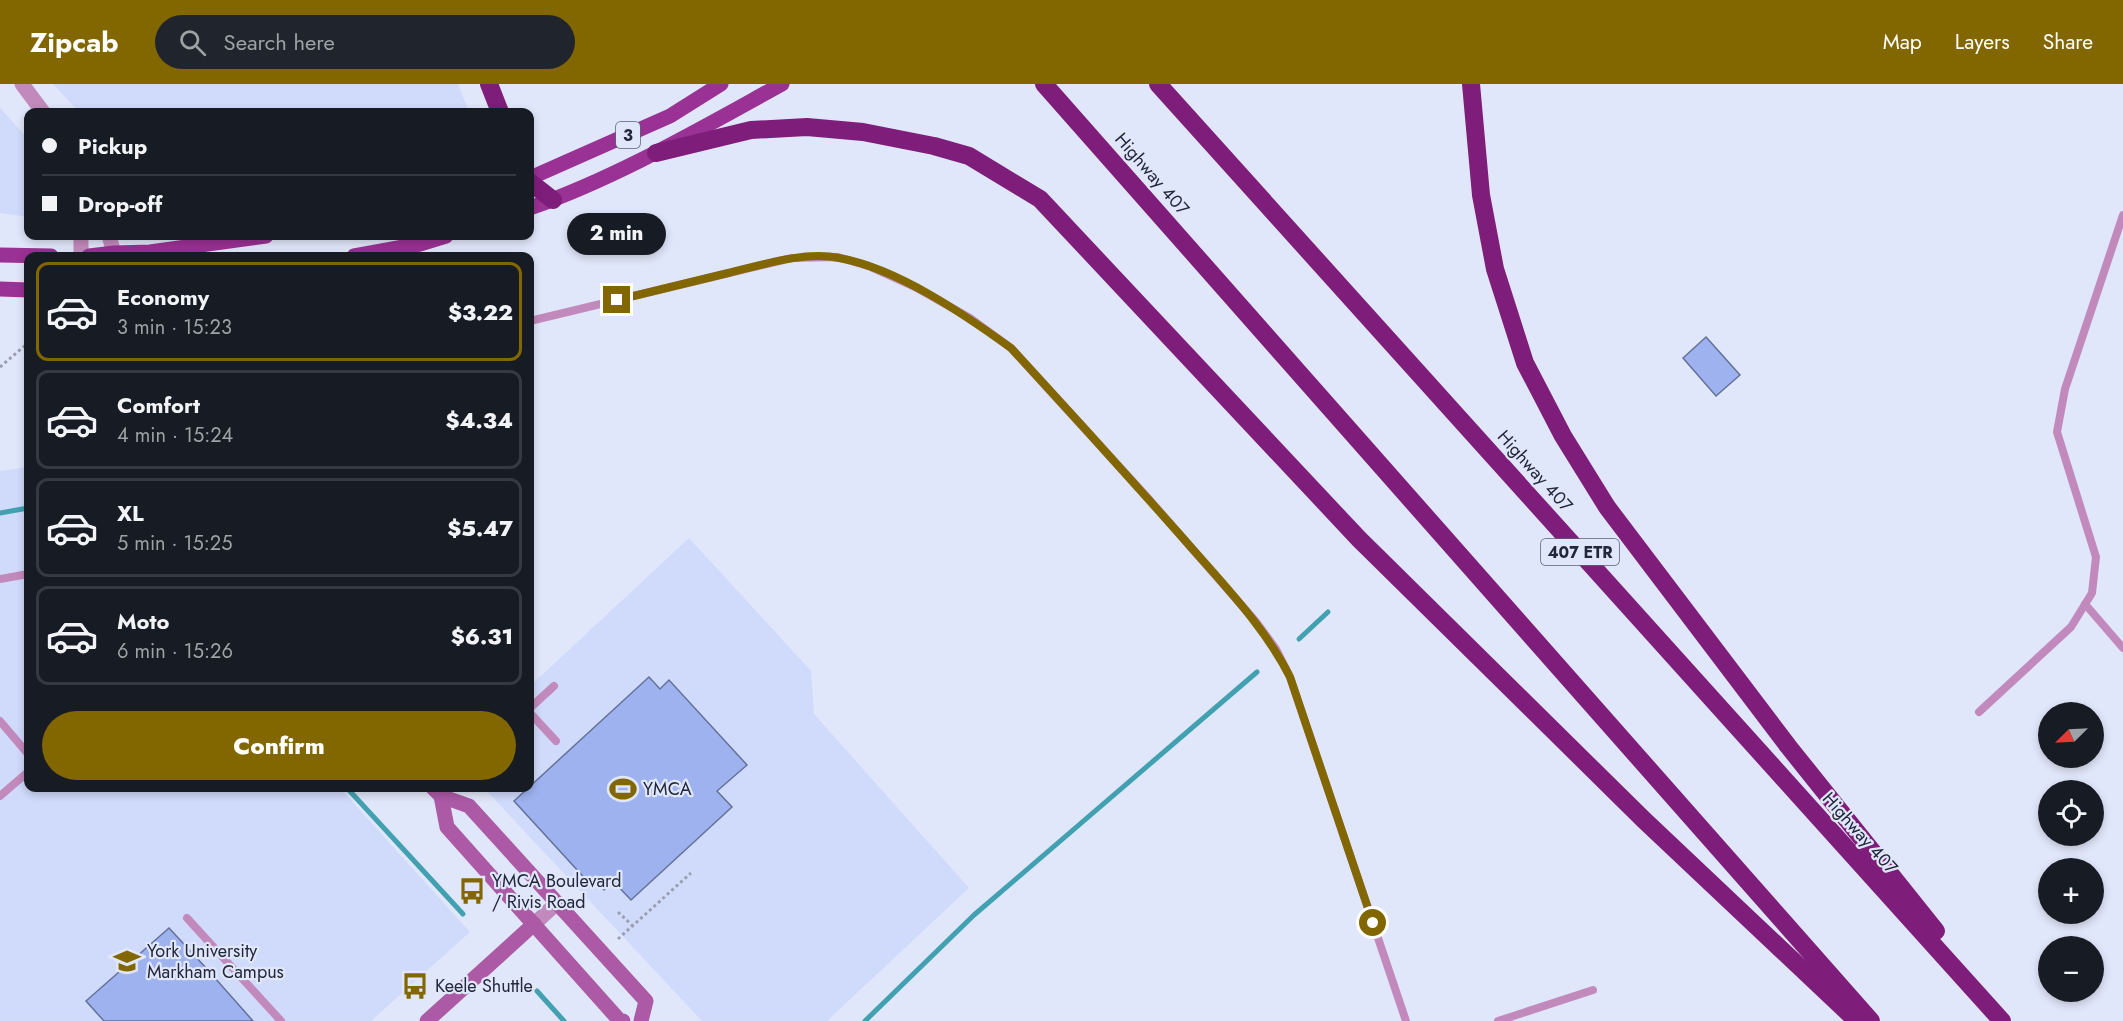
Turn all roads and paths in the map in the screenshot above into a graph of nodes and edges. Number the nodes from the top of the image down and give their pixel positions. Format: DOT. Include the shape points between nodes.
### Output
graph roads {
  1 [pos="22,84"];
  2 [pos="489,84"];
  3 [pos="721,84"];
  4 [pos="782,84"];
  5 [pos="1044,84"];
  6 [pos="1158,84"];
  7 [pos="1471,84"];
  8 [pos="40,108"];
  9 [pos="498,108"];
  10 [pos="656,153"];
  11 [pos="534,178"];
  12 [pos="534,183"];
  13 [pos="553,200"];
  14 [pos="534,207"];
  15 [pos="2123,215"];
  16 [pos="237,240"];
  17 [pos="431,240"];
  18 [pos="150,252"];
  19 [pos="374,252"];
  20 [pos="0,255"];
  21 [pos="24,255"];
  22 [pos="0,289"];
  23 [pos="24,290"];
  24 [pos="534,320"];
  25 [pos="24,346"];
  26 [pos="0,367"];
  27 [pos="24,575"];
  28 [pos="0,579"];
  29 [pos="2085,604"];
  30 [pos="2123,648"];
  31 [pos="554,686"];
  32 [pos="534,704"];
  33 [pos="1980,712"];
  34 [pos="534,717"];
  35 [pos="0,721"];
  36 [pos="556,741"];
  37 [pos="24,749"];
  38 [pos="24,775"];
  39 [pos="437,792"];
  40 [pos="439,792"];
  41 [pos="0,796"];
  42 [pos="691,873"];
  43 [pos="557,903"];
  44 [pos="618,912"];
  45 [pos="188,918"];
  46 [pos="534,924"];
  47 [pos="633,926"];
  48 [pos="618,939"];
  49 [pos="1593,990"];
  50 [pos="281,1021"];
  51 [pos="427,1021"];
  52 [pos="623,1021"];
  53 [pos="641,1021"];
  54 [pos="1406,1021"];
  55 [pos="1498,1021"];
  56 [pos="1857,1021"];
  57 [pos="1872,1021"];
  58 [pos="2002,1021"];
  59 [pos="2007,1021"];
  1 -- 8 [label="street"];
  2 -- 9 [label="highway"];
  3 -- 11 [label="main road, 3" via="670,116"];
  4 -- 10 [label="main road, 3"];
  5 -- 57 [label="highway, Highway 407"];
  6 -- 58 [label="highway, Highway 407 / 407 ETR"];
  7 -- 59 [label="highway" via="1481,195 1495,269 1525,363 1563,436 1614,516 1788,746"];
  10 -- 13 [label="main road, 3"];
  10 -- 56 [label="highway" via="751,130 807,127 863,132 969,156 1040,199 1359,539 1644,820"];
  12 -- 13 [label="highway"];
  13 -- 14 [label="main road, 3"];
  15 -- 29 [label="lane" via="2065,388 2057,432 2096,557 2092,593"];
  16 -- 18 [label="main road"];
  17 -- 19 [label="main road"];
  20 -- 21 [label="main road"];
  22 -- 23 [label="main road"];
  24 -- 54 [label="lane" via="792,258 838,257 915,287 1011,348 1276,649 1290,677"];
  25 -- 26 [label="path"];
  27 -- 28 [label="lane"];
  29 -- 30 [label="lane"];
  29 -- 33 [label="lane" via="2071,627"];
  31 -- 32 [label="lane"];
  34 -- 36 [label="lane"];
  35 -- 37 [label="lane"];
  38 -- 41 [label="lane"];
  39 -- 46 [label="main road" via="447,827"];
  40 -- 43 [label="main road" via="470,806"];
  42 -- 47 [label="path"];
  43 -- 46 [label="street"];
  43 -- 53 [label="main road" via="646,1001"];
  44 -- 47 [label="path"];
  45 -- 50 [label="lane"];
  46 -- 51 [label="main road"];
  46 -- 52 [label="main road"];
  47 -- 48 [label="path"];
  49 -- 55 [label="lane"];
}
